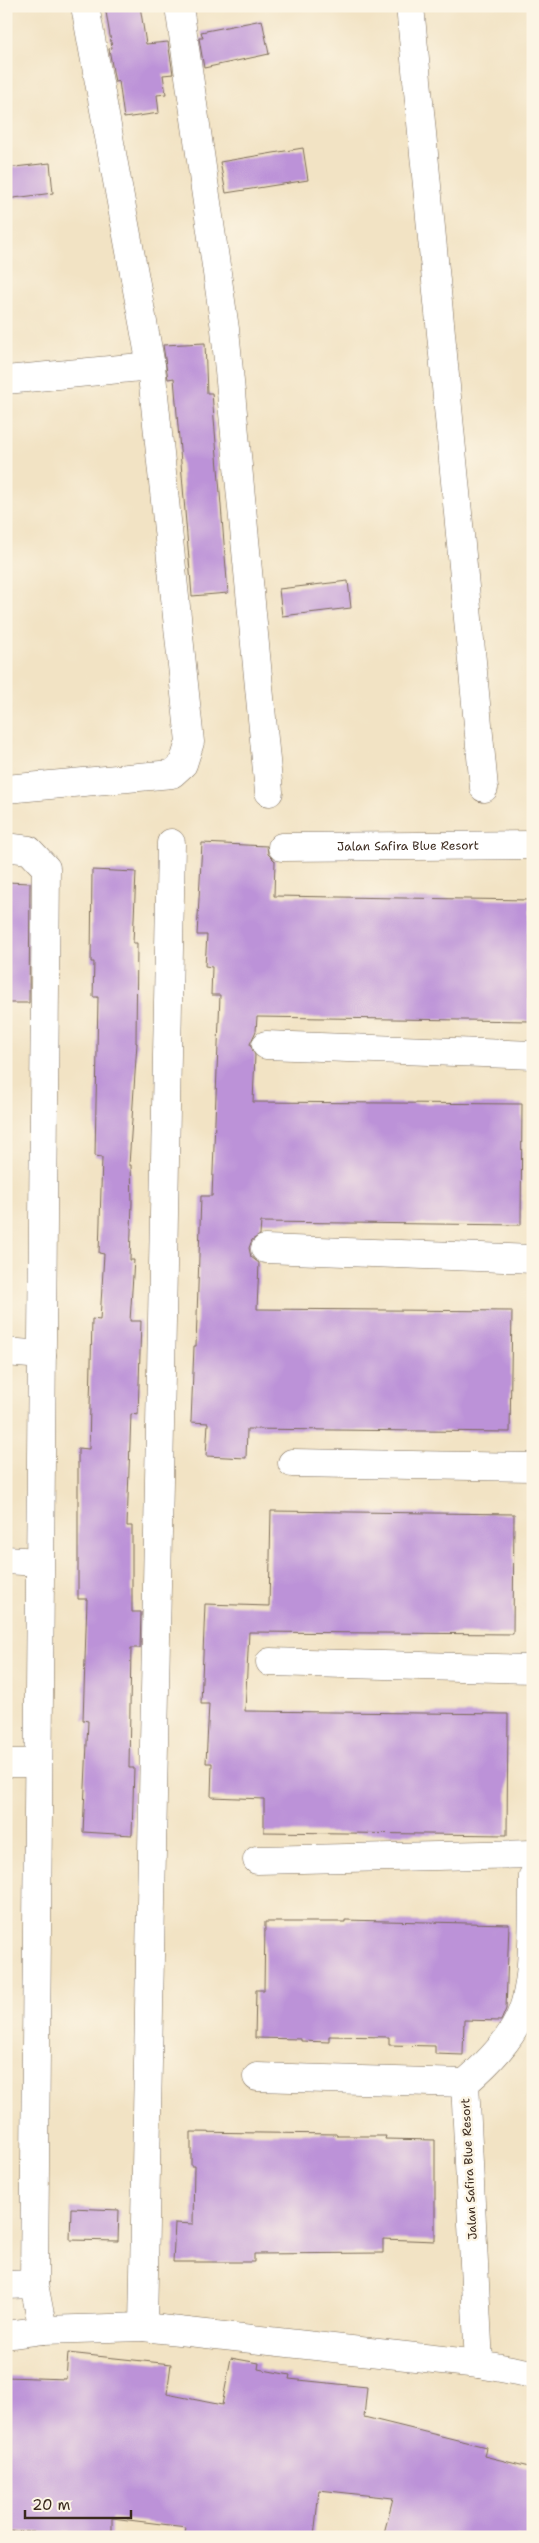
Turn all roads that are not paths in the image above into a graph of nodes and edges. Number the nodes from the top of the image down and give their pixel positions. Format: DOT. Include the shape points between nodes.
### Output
graph roads {
  1 [pos="85,6"];
  2 [pos="179,6"];
  3 [pos="410,6"];
  4 [pos="151,366"];
  5 [pos="6,380"];
  6 [pos="484,788"];
  7 [pos="6,789"];
  8 [pos="268,792"];
  9 [pos="171,843"];
  10 [pos="533,845"];
  11 [pos="6,847"];
  12 [pos="282,847"];
  13 [pos="266,1045"];
  14 [pos="533,1055"];
  15 [pos="265,1249"];
  16 [pos="533,1259"];
  17 [pos="6,1352"];
  18 [pos="42,1355"];
  19 [pos="292,1463"];
  20 [pos="533,1467"];
  21 [pos="6,1560"];
  22 [pos="39,1562"];
  23 [pos="270,1662"];
  24 [pos="533,1669"];
  25 [pos="6,1763"];
  26 [pos="38,1763"];
  27 [pos="533,1854"];
  28 [pos="257,1860"];
  29 [pos="533,1876"];
  30 [pos="256,2077"];
  31 [pos="465,2084"];
  32 [pos="34,2284"];
  33 [pos="6,2285"];
  34 [pos="143,2327"];
  35 [pos="43,2330"];
  36 [pos="6,2335"];
  37 [pos="479,2364"];
  38 [pos="533,2374"];
  1 -- 4 [label="street"];
  2 -- 8 [label="street" via="225,329"];
  3 -- 6 [label="street"];
  4 -- 5 [label="street"];
  4 -- 7 [label="street" via="189,751 183,764 172,774"];
  9 -- 34 [label="street"];
  10 -- 12 [label="street, Jalan Safira Blue Resort"];
  11 -- 18 [label="street" via="30,850 46,868"];
  13 -- 14 [label="street"];
  15 -- 16 [label="street"];
  17 -- 18 [label="street"];
  18 -- 22 [label="street"];
  19 -- 20 [label="street"];
  21 -- 22 [label="street"];
  22 -- 26 [label="street"];
  23 -- 24 [label="street"];
  25 -- 26 [label="street"];
  26 -- 32 [label="street"];
  27 -- 28 [label="street"];
  29 -- 31 [label="street, Jalan Safira Blue Resort" via="529,1986 523,2010 507,2038"];
  30 -- 31 [label="street"];
  31 -- 37 [label="street, Jalan Safira Blue Resort"];
  32 -- 33 [label="street"];
  32 -- 35 [label="street"];
  34 -- 35 [label="street"];
  34 -- 37 [label="street"];
  35 -- 36 [label="street"];
  37 -- 38 [label="street"];
}
